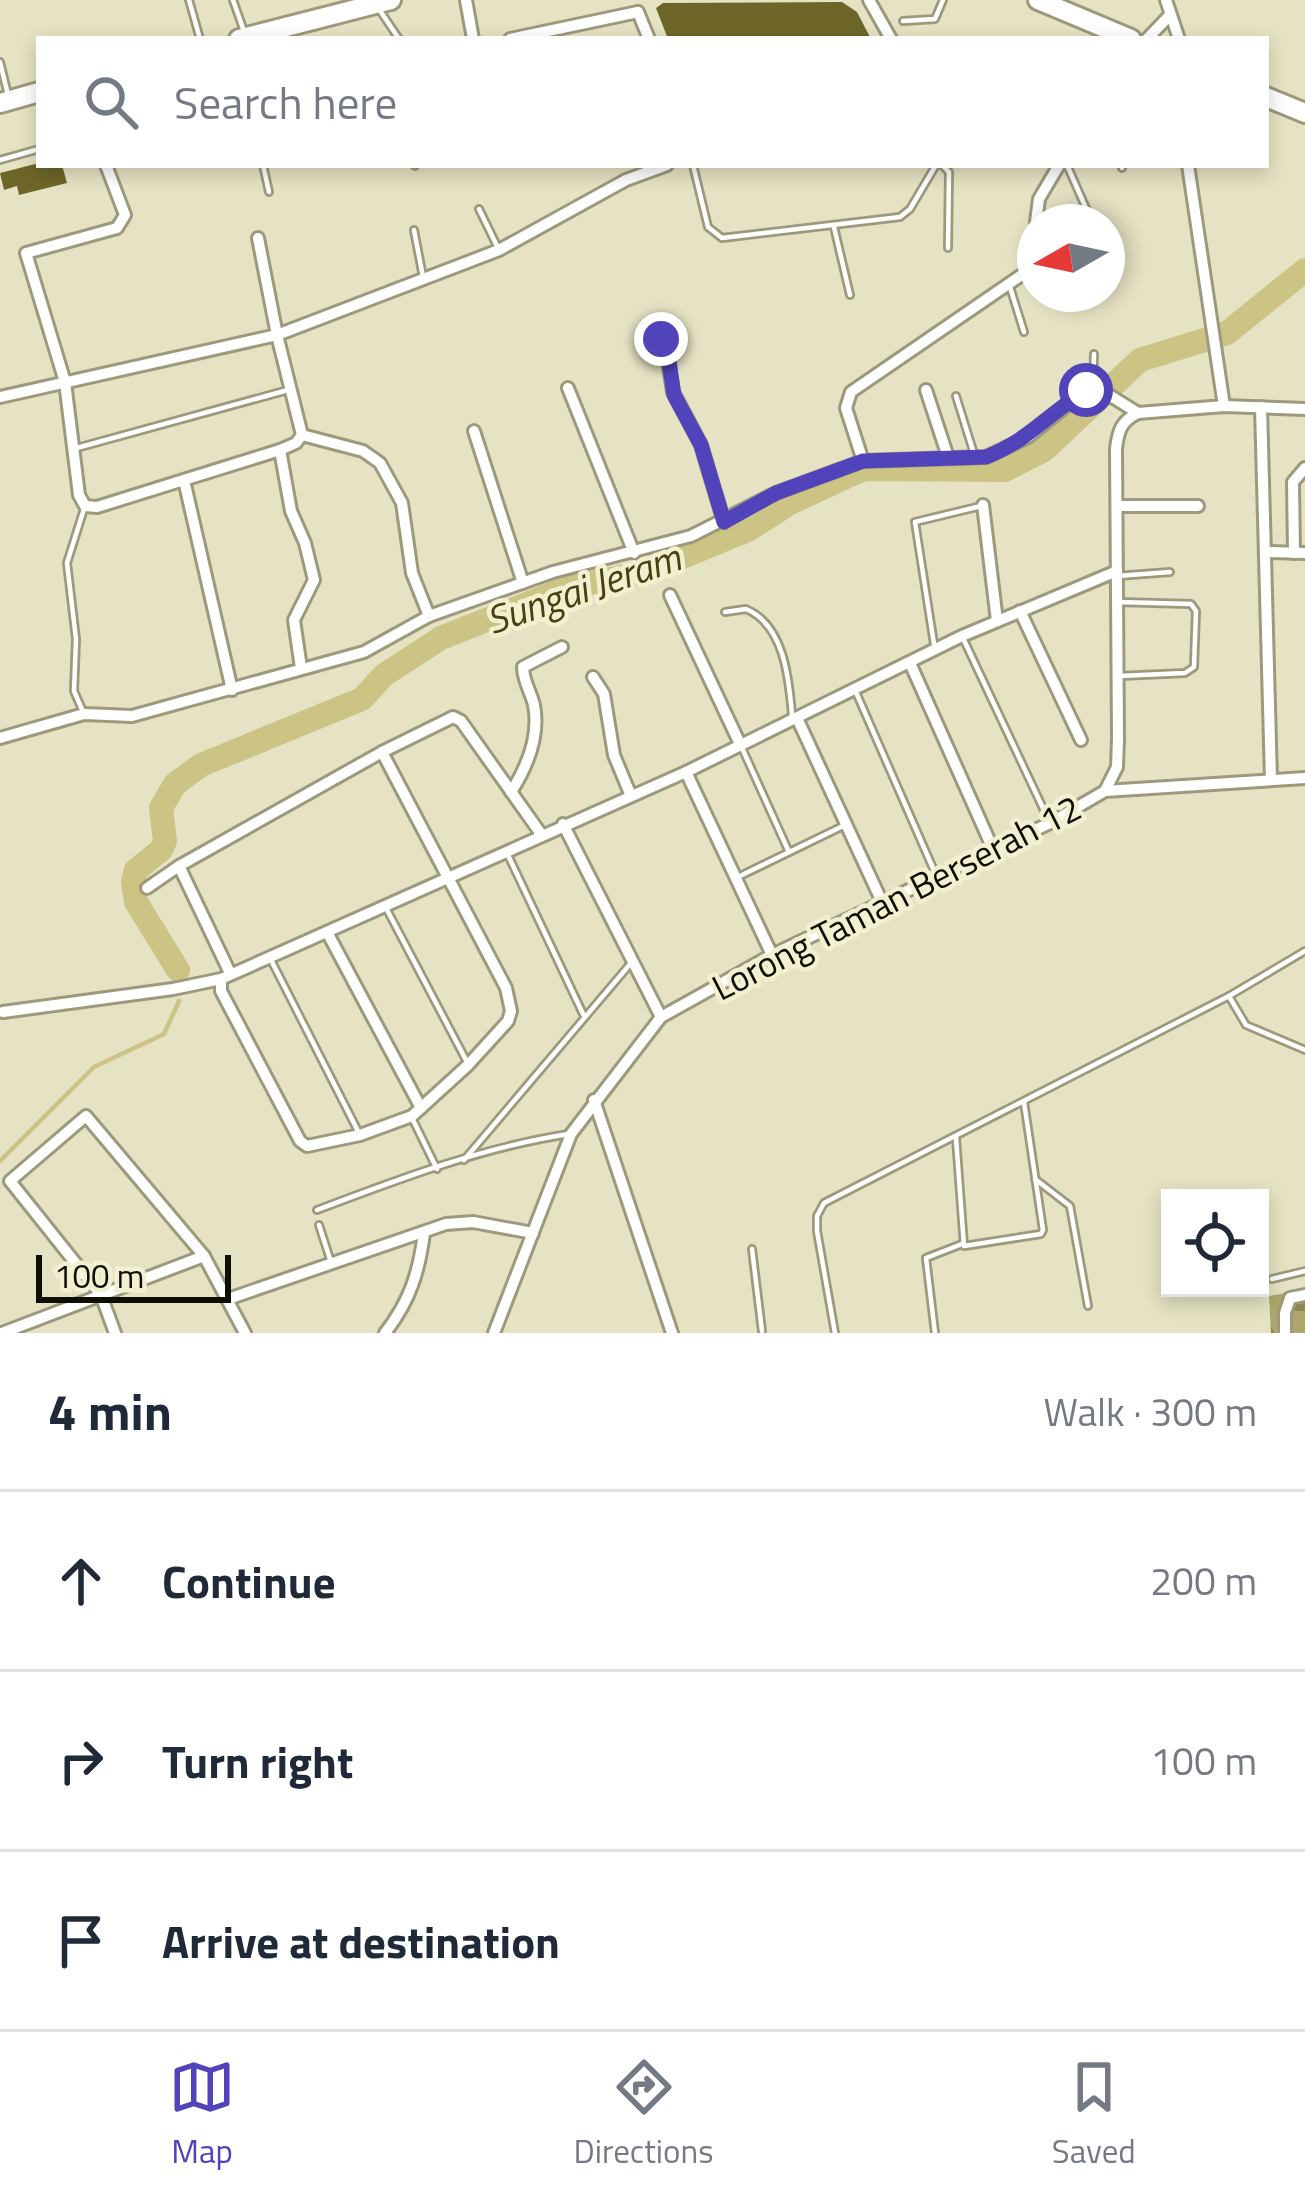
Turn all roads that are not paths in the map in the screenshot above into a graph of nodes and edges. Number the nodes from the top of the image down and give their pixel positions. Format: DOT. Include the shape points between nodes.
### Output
graph roads {
  1 [pos="189,0"];
  2 [pos="233,0"];
  3 [pos="466,0"];
  4 [pos="869,0"];
  5 [pos="943,0"];
  6 [pos="1038,0"];
  7 [pos="1166,0"];
  8 [pos="384,2"];
  9 [pos="342,6"];
  10 [pos="640,6"];
  11 [pos="1170,15"];
  12 [pos="903,21"];
  13 [pos="1090,31"];
  14 [pos="293,32"];
  15 [pos="199,36"];
  16 [pos="243,36"];
  17 [pos="260,36"];
  18 [pos="398,36"];
  19 [pos="472,36"];
  20 [pos="522,36"];
  21 [pos="648,36"];
  22 [pos="889,36"];
  23 [pos="1150,36"];
  24 [pos="1177,36"];
  25 [pos="0,62"];
  26 [pos="36,93"];
  27 [pos="1269,98"];
  28 [pos="5,101"];
  29 [pos="1305,113"];
  30 [pos="36,150"];
  31 [pos="0,160"];
  32 [pos="107,168"];
  33 [pos="264,168"];
  34 [pos="659,168"];
  35 [pos="694,168"];
  36 [pos="937,168"];
  37 [pos="943,168"];
  38 [pos="1061,168"];
  39 [pos="1065,168"];
  40 [pos="1188,168"];
  41 [pos="269,192"];
  42 [pos="1039,204"];
  43 [pos="1083,204"];
  44 [pos="479,209"];
  45 [pos="834,226"];
  46 [pos="414,230"];
  47 [pos="258,238"];
  48 [pos="948,248"];
  49 [pos="499,250"];
  50 [pos="423,278"];
  51 [pos="1017,278"];
  52 [pos="1009,284"];
  53 [pos="850,295"];
  54 [pos="1024,332"];
  55 [pos="654,334"];
  56 [pos="277,335"];
  57 [pos="1094,354"];
  58 [pos="65,382"];
  59 [pos="568,388"];
  60 [pos="293,389"];
  61 [pos="1097,389"];
  62 [pos="926,390"];
  63 [pos="956,396"];
  64 [pos="0,397"];
  65 [pos="1223,406"];
  66 [pos="1261,407"];
  67 [pos="1305,410"];
  68 [pos="1138,412"];
  69 [pos="474,431"];
  70 [pos="302,435"];
  71 [pos="73,449"];
  72 [pos="280,450"];
  73 [pos="949,457"];
  74 [pos="975,457"];
  75 [pos="863,461"];
  76 [pos="1305,468"];
  77 [pos="184,480"];
  78 [pos="982,505"];
  79 [pos="85,506"];
  80 [pos="1118,506"];
  81 [pos="1198,506"];
  82 [pos="724,522"];
  83 [pos="1266,552"];
  84 [pos="634,553"];
  85 [pos="1300,553"];
  86 [pos="1170,572"];
  87 [pos="1117,574"];
  88 [pos="523,583"];
  89 [pos="670,596"];
  90 [pos="1118,602"];
  91 [pos="1020,611"];
  92 [pos="725,612"];
  93 [pos="429,616"];
  94 [pos="997,621"];
  95 [pos="962,636"];
  96 [pos="562,647"];
  97 [pos="935,650"];
  98 [pos="910,663"];
  99 [pos="301,668"];
  100 [pos="1118,676"];
  101 [pos="593,677"];
  102 [pos="232,690"];
  103 [pos="855,690"];
  104 [pos="84,714"];
  105 [pos="795,719"];
  106 [pos="0,738"];
  107 [pos="1081,740"];
  108 [pos="740,744"];
  109 [pos="382,752"];
  110 [pos="686,772"];
  111 [pos="1305,778"];
  112 [pos="1271,780"];
  113 [pos="1105,791"];
  114 [pos="511,792"];
  115 [pos="631,796"];
  116 [pos="1050,823"];
  117 [pos="563,824"];
  118 [pos="845,825"];
  119 [pos="541,834"];
  120 [pos="506,849"];
  121 [pos="993,849"];
  122 [pos="789,852"];
  123 [pos="179,866"];
  124 [pos="936,875"];
  125 [pos="447,878"];
  126 [pos="734,878"];
  127 [pos="148,888"];
  128 [pos="882,902"];
  129 [pos="385,905"];
  130 [pos="327,932"];
  131 [pos="1305,951"];
  132 [pos="772,955"];
  133 [pos="269,958"];
  134 [pos="632,962"];
  135 [pos="226,976"];
  136 [pos="1228,996"];
  137 [pos="3,1012"];
  138 [pos="584,1016"];
  139 [pos="661,1017"];
  140 [pos="1305,1050"];
  141 [pos="468,1065"];
  142 [pos="594,1100"];
  143 [pos="1024,1102"];
  144 [pos="416,1112"];
  145 [pos="571,1134"];
  146 [pos="360,1135"];
  147 [pos="956,1138"];
  148 [pos="464,1160"];
  149 [pos="437,1168"];
  150 [pos="1035,1179"];
  151 [pos="5,1184"];
  152 [pos="317,1210"];
  153 [pos="319,1225"];
  154 [pos="424,1233"];
  155 [pos="533,1233"];
  156 [pos="962,1244"];
  157 [pos="752,1249"];
  158 [pos="204,1256"];
  159 [pos="331,1264"];
  160 [pos="1305,1271"];
  161 [pos="1272,1279"];
  162 [pos="100,1295"];
  163 [pos="1305,1295"];
  164 [pos="228,1299"];
  165 [pos="1088,1306"];
  166 [pos="3,1331"];
  167 [pos="762,1332"];
  168 [pos="115,1333"];
  169 [pos="245,1333"];
  170 [pos="385,1333"];
  171 [pos="494,1333"];
  172 [pos="672,1333"];
  173 [pos="748,1333"];
  174 [pos="836,1333"];
  175 [pos="935,1333"];
  176 [pos="1285,1333"];
  1 -- 15 [label="lane"];
  2 -- 16 [label="lane"];
  3 -- 19 [label="street"];
  4 -- 22 [label="street"];
  5 -- 12 [label="lane" via="935,20"];
  6 -- 13 [label="highway"];
  7 -- 11 [label="street"];
  8 -- 9 [label="highway"];
  8 -- 18 [label="lane"];
  9 -- 14 [label="highway"];
  10 -- 20 [label="street"];
  10 -- 21 [label="street"];
  11 -- 23 [label="street"];
  11 -- 24 [label="street"];
  14 -- 17 [label="highway"];
  25 -- 28 [label="lane"];
  26 -- 28 [label="highway"];
  27 -- 29 [label="highway"];
  30 -- 31 [label="lane"];
  32 -- 58 [label="street" via="124,222 26,253"];
  33 -- 41 [label="lane"];
  34 -- 49 [label="street"];
  35 -- 45 [label="lane" via="713,235"];
  36 -- 45 [label="lane" via="900,218"];
  37 -- 48 [label="lane"];
  38 -- 42 [label="street"];
  39 -- 43 [label="lane"];
  40 -- 65 [label="street"];
  44 -- 49 [label="lane"];
  45 -- 53 [label="lane"];
  46 -- 50 [label="lane"];
  47 -- 56 [label="street"];
  49 -- 50 [label="street"];
  50 -- 56 [label="street"];
  51 -- 52 [label="street"];
  52 -- 54 [label="lane"];
  52 -- 75 [label="street" via="851,392 846,408"];
  55 -- 82 [label="street" via="665,343 673,392 701,445"];
  56 -- 58 [label="street"];
  56 -- 60 [label="street"];
  57 -- 61 [label="lane"];
  58 -- 64 [label="street"];
  58 -- 71 [label="street"];
  59 -- 84 [label="street"];
  60 -- 70 [label="street"];
  60 -- 71 [label="lane"];
  61 -- 68 [label="street"];
  61 -- 74 [label="street" via="1028,437"];
  62 -- 73 [label="street"];
  63 -- 74 [label="lane"];
  65 -- 66 [label="street"];
  65 -- 68 [label="street"];
  66 -- 67 [label="street"];
  66 -- 83 [label="street"];
  68 -- 80 [label="street, Lorong Taman Berserah 12" via="1118,432"];
  69 -- 88 [label="street"];
  70 -- 72 [label="street"];
  70 -- 93 [label="street" via="380,463 402,503 412,573"];
  71 -- 79 [label="street"];
  72 -- 77 [label="street"];
  72 -- 99 [label="street" via="314,580 294,620"];
  73 -- 74 [label="street"];
  73 -- 75 [label="street"];
  75 -- 82 [label="street"];
  76 -- 85 [label="street" via="1293,482"];
  77 -- 79 [label="street"];
  77 -- 102 [label="street"];
  78 -- 94 [label="street"];
  78 -- 97 [label="lane" via="915,522"];
  79 -- 104 [label="lane" via="68,562 74,691"];
  80 -- 81 [label="street"];
  80 -- 87 [label="street, Lorong Taman Berserah 12"];
  82 -- 84 [label="street"];
  83 -- 85 [label="street"];
  83 -- 112 [label="street"];
  84 -- 88 [label="street"];
  86 -- 87 [label="lane"];
  87 -- 90 [label="street, Lorong Taman Berserah 12"];
  87 -- 91 [label="street"];
  88 -- 93 [label="street"];
  89 -- 108 [label="street"];
  90 -- 100 [label="street, Lorong Taman Berserah 12"];
  90 -- 100 [label="lane" via="1191,604 1197,660 1186,673"];
  91 -- 94 [label="street"];
  91 -- 107 [label="street"];
  92 -- 105 [label="lane" via="752,611 767,623 782,652"];
  93 -- 99 [label="street" via="364,652"];
  94 -- 95 [label="street"];
  95 -- 97 [label="street"];
  95 -- 116 [label="lane"];
  96 -- 114 [label="street" via="523,667 535,727"];
  97 -- 98 [label="street"];
  98 -- 103 [label="street"];
  98 -- 121 [label="street"];
  99 -- 102 [label="street"];
  100 -- 113 [label="street, Lorong Taman Berserah 12" via="1118,767"];
  101 -- 115 [label="street"];
  102 -- 104 [label="street" via="133,716"];
  103 -- 105 [label="street"];
  103 -- 124 [label="lane"];
  104 -- 106 [label="street"];
  105 -- 108 [label="street"];
  105 -- 118 [label="street"];
  108 -- 110 [label="street"];
  108 -- 122 [label="lane"];
  109 -- 114 [label="street" via="453,717"];
  109 -- 123 [label="street"];
  109 -- 125 [label="street"];
  110 -- 115 [label="street"];
  110 -- 126 [label="street"];
  111 -- 112 [label="street"];
  112 -- 113 [label="street"];
  113 -- 116 [label="street, Lorong Taman Berserah 12"];
  114 -- 119 [label="street"];
  115 -- 117 [label="street"];
  116 -- 121 [label="street, Lorong Taman Berserah 12"];
  117 -- 119 [label="street"];
  117 -- 134 [label="street"];
  118 -- 122 [label="lane"];
  118 -- 128 [label="street"];
  119 -- 120 [label="street"];
  120 -- 125 [label="street"];
  120 -- 138 [label="lane"];
  121 -- 124 [label="street, Lorong Taman Berserah 12"];
  122 -- 126 [label="lane"];
  123 -- 127 [label="street"];
  123 -- 135 [label="street"];
  124 -- 128 [label="street, Lorong Taman Berserah 12"];
  125 -- 129 [label="street"];
  125 -- 141 [label="street" via="511,1000 508,1022"];
  126 -- 132 [label="street"];
  128 -- 132 [label="street, Lorong Taman Berserah 12"];
  129 -- 130 [label="street"];
  129 -- 141 [label="lane"];
  130 -- 133 [label="street"];
  130 -- 144 [label="street"];
  131 -- 136 [label="lane"];
  132 -- 139 [label="street, Lorong Taman Berserah 12"];
  133 -- 135 [label="street"];
  133 -- 146 [label="lane"];
  134 -- 138 [label="lane"];
  134 -- 139 [label="street"];
  135 -- 137 [label="street"];
  135 -- 146 [label="street" via="221,991 300,1141"];
  136 -- 140 [label="lane" via="1246,1025"];
  136 -- 143 [label="lane"];
  138 -- 148 [label="lane"];
  139 -- 142 [label="street, Lorong Taman Berserah 12"];
  141 -- 144 [label="street"];
  142 -- 145 [label="street, Lorong Taman Berserah 12"];
  142 -- 172 [label="street"];
  143 -- 147 [label="lane"];
  143 -- 150 [label="lane"];
  144 -- 146 [label="street"];
  144 -- 149 [label="lane"];
  145 -- 148 [label="lane"];
  145 -- 155 [label="street, Lorong Taman Berserah 12"];
  147 -- 156 [label="lane"];
  147 -- 174 [label="lane" via="824,1203 817,1231"];
  148 -- 149 [label="lane"];
  149 -- 152 [label="lane"];
  150 -- 156 [label="lane" via="1043,1233"];
  150 -- 165 [label="lane" via="1070,1206"];
  151 -- 158 [label="street" via="86,1116"];
  151 -- 162 [label="street"];
  153 -- 159 [label="lane"];
  154 -- 155 [label="street" via="473,1222"];
  154 -- 159 [label="street"];
  154 -- 170 [label="street" via="407,1301"];
  155 -- 171 [label="street, Lorong Taman Berserah 12"];
  156 -- 175 [label="lane" via="926,1258"];
  157 -- 167 [label="lane"];
  158 -- 162 [label="street"];
  158 -- 164 [label="street"];
  159 -- 164 [label="street"];
  160 -- 161 [label="lane"];
  162 -- 166 [label="street"];
  162 -- 168 [label="street"];
  163 -- 176 [label="street" via="1290,1298"];
  164 -- 169 [label="street"];
  167 -- 173 [label="lane"];
}
